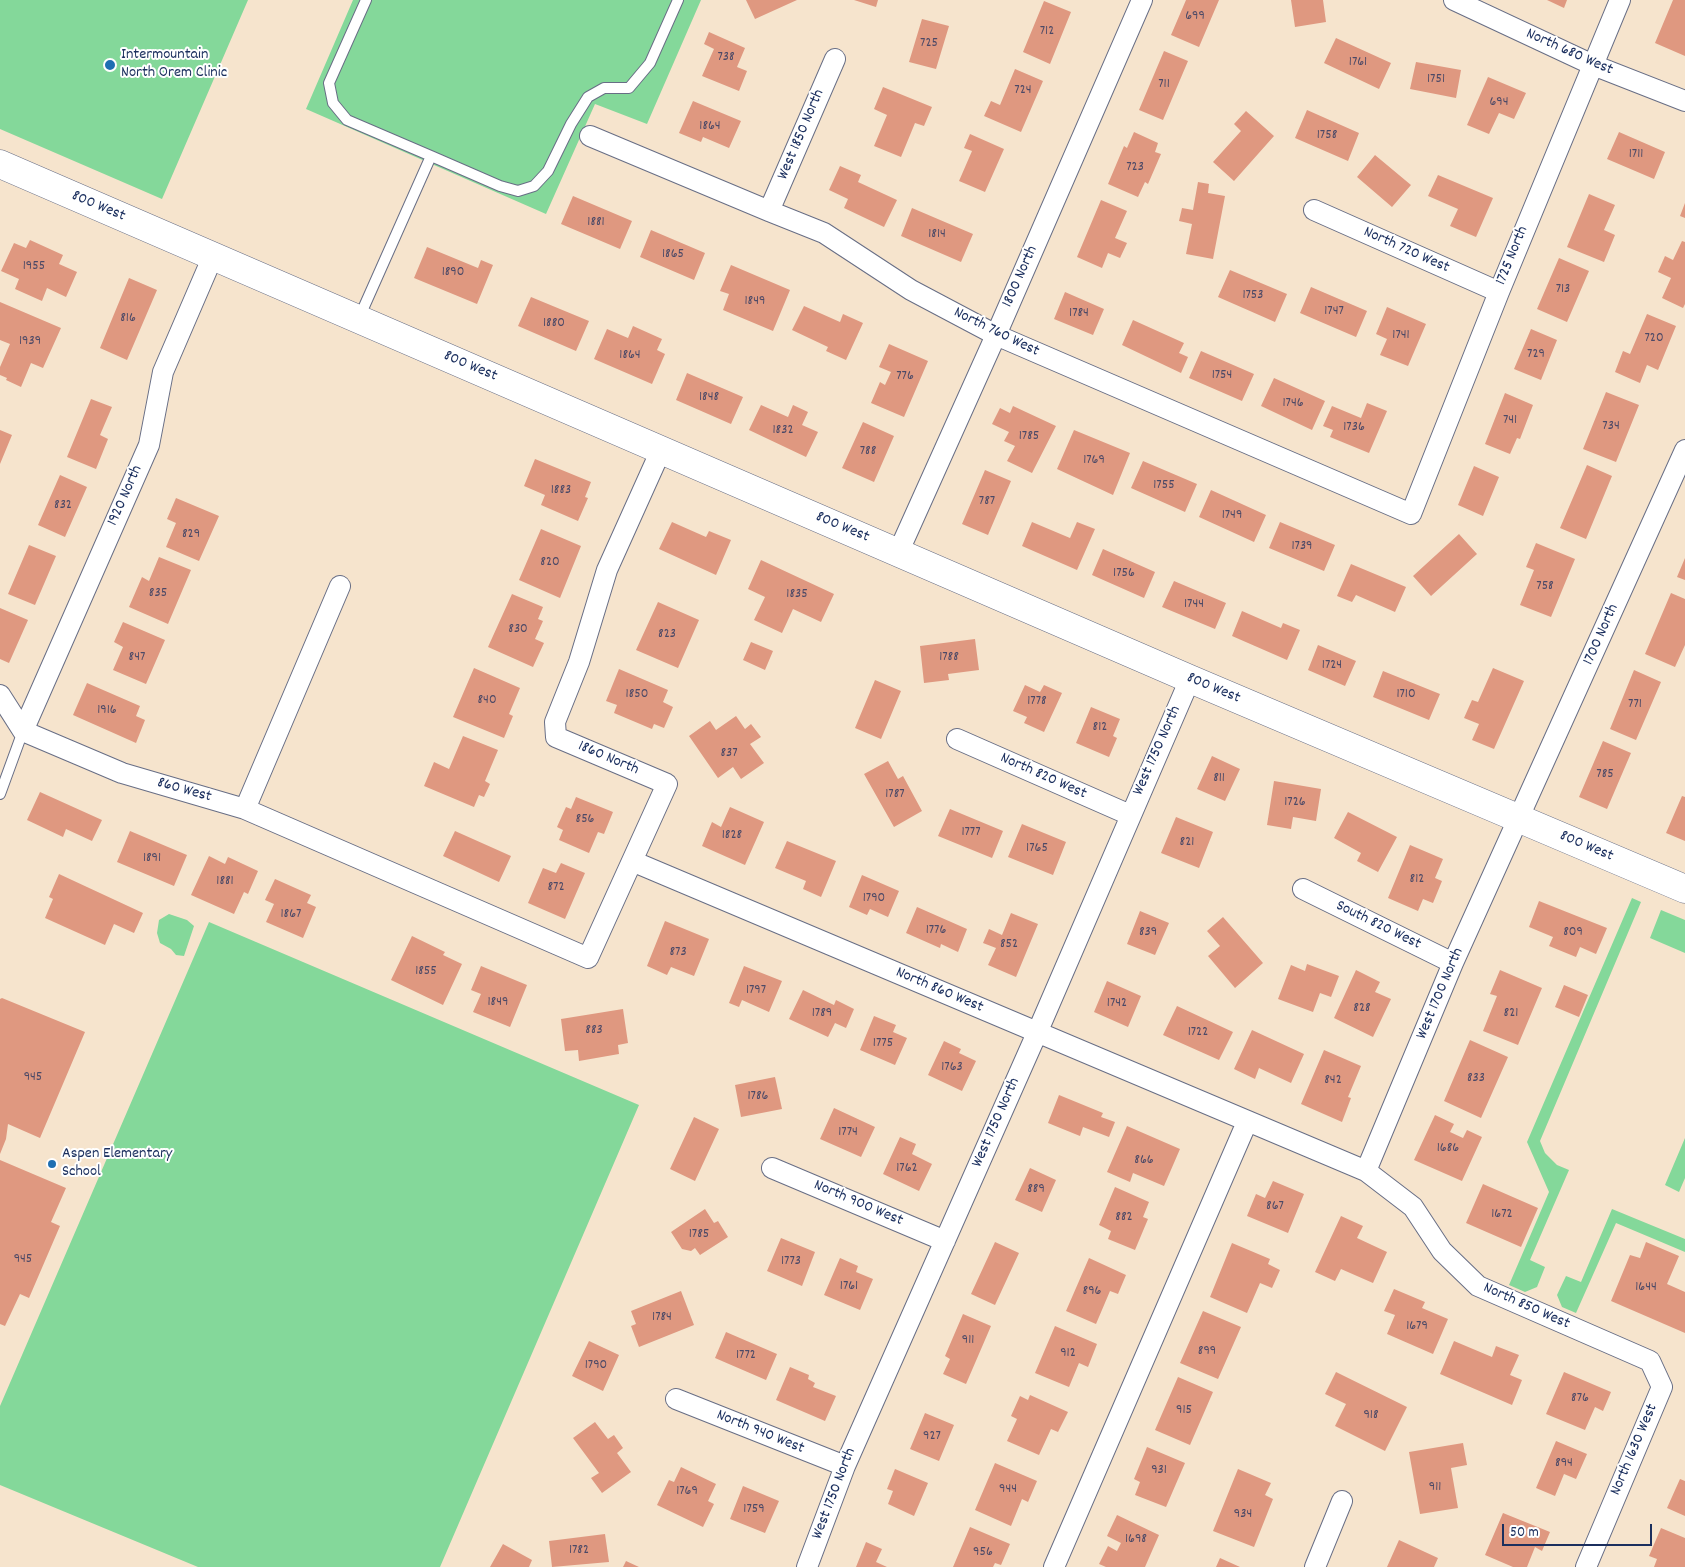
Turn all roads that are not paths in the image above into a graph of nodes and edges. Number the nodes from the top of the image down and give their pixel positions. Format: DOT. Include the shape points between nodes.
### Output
graph roads {
  1 [pos="366,0"];
  2 [pos="678,0"];
  3 [pos="1142,0"];
  4 [pos="1454,0"];
  5 [pos="1620,0"];
  6 [pos="835,59"];
  7 [pos="1593,64"];
  8 [pos="1685,101"];
  9 [pos="590,136"];
  10 [pos="430,156"];
  11 [pos="0,164"];
  12 [pos="1314,210"];
  13 [pos="769,212"];
  14 [pos="213,256"];
  15 [pos="1499,292"];
  16 [pos="358,319"];
  17 [pos="996,335"];
  18 [pos="662,450"];
  19 [pos="1685,450"];
  20 [pos="1411,514"];
  21 [pos="898,552"];
  22 [pos="340,586"];
  23 [pos="1190,679"];
  24 [pos="0,695"];
  25 [pos="22,731"];
  26 [pos="957,739"];
  27 [pos="0,794"];
  28 [pos="245,809"];
  29 [pos="1130,815"];
  30 [pos="1519,819"];
  31 [pos="632,861"];
  32 [pos="1303,889"];
  33 [pos="1685,889"];
  34 [pos="487,915"];
  35 [pos="1453,963"];
  36 [pos="1037,1033"];
  37 [pos="1247,1122"];
  38 [pos="772,1168"];
  39 [pos="1366,1171"];
  40 [pos="945,1241"];
  41 [pos="1662,1388"];
  42 [pos="676,1399"];
  43 [pos="845,1466"];
  44 [pos="1342,1501"];
  45 [pos="807,1567"];
  46 [pos="1054,1567"];
  47 [pos="1315,1567"];
  48 [pos="1586,1567"];
  1 -- 10 [label="lane" via="329,83 333,103 347,120"];
  2 -- 10 [label="lane" via="650,63 629,88 604,88 588,97 548,171 534,186 518,191 500,186"];
  3 -- 17 [label="street, 1800 North"];
  4 -- 7 [label="street, North 680 West"];
  5 -- 7 [label="street, 1725 North"];
  6 -- 13 [label="street, West 1850 North"];
  7 -- 8 [label="street, North 680 West"];
  7 -- 15 [label="street, 1725 North"];
  9 -- 13 [label="street, North 760 West"];
  10 -- 16 [label="lane"];
  11 -- 14 [label="street, 800 West"];
  12 -- 15 [label="street, North 720 West"];
  13 -- 17 [label="street, North 760 West" via="824,232 911,290"];
  14 -- 16 [label="street, 800 West"];
  14 -- 25 [label="street, 1920 North" via="163,372 149,445"];
  15 -- 20 [label="street, 1725 North"];
  16 -- 18 [label="street, 800 West"];
  17 -- 20 [label="street, North 760 West"];
  17 -- 21 [label="street, 1800 North"];
  18 -- 21 [label="street, 800 West"];
  18 -- 31 [label="street, 1860 North" via="607,570 579,662 555,722 556,737 666,784"];
  19 -- 30 [label="street, 1700 North"];
  21 -- 23 [label="street, 800 West"];
  22 -- 28 [label="street"];
  23 -- 29 [label="street, West 1750 North"];
  23 -- 30 [label="street, 800 West"];
  24 -- 25 [label="street"];
  25 -- 27 [label="lane"];
  25 -- 28 [label="street, 860 West" via="122,773"];
  26 -- 29 [label="street, North 820 West"];
  28 -- 34 [label="street, 860 West"];
  29 -- 36 [label="street, West 1750 North"];
  30 -- 33 [label="street, 800 West"];
  30 -- 35 [label="street, West 1700 North"];
  31 -- 34 [label="street, 1860 North" via="588,958"];
  31 -- 36 [label="street, North 860 West"];
  32 -- 35 [label="street, South 820 West"];
  35 -- 39 [label="street, West 1700 North"];
  36 -- 37 [label="street, North 860 West"];
  36 -- 40 [label="street, West 1750 North"];
  37 -- 39 [label="street, North 850 West"];
  37 -- 46 [label="street"];
  38 -- 40 [label="street, North 900 West"];
  39 -- 41 [label="street, North 850 West" via="1413,1207 1442,1251 1478,1286 1650,1361"];
  40 -- 43 [label="street, West 1750 North"];
  41 -- 48 [label="street, North 1630 West"];
  42 -- 43 [label="street, North 940 West"];
  43 -- 45 [label="street, West 1750 North"];
  44 -- 47 [label="street"];
}
